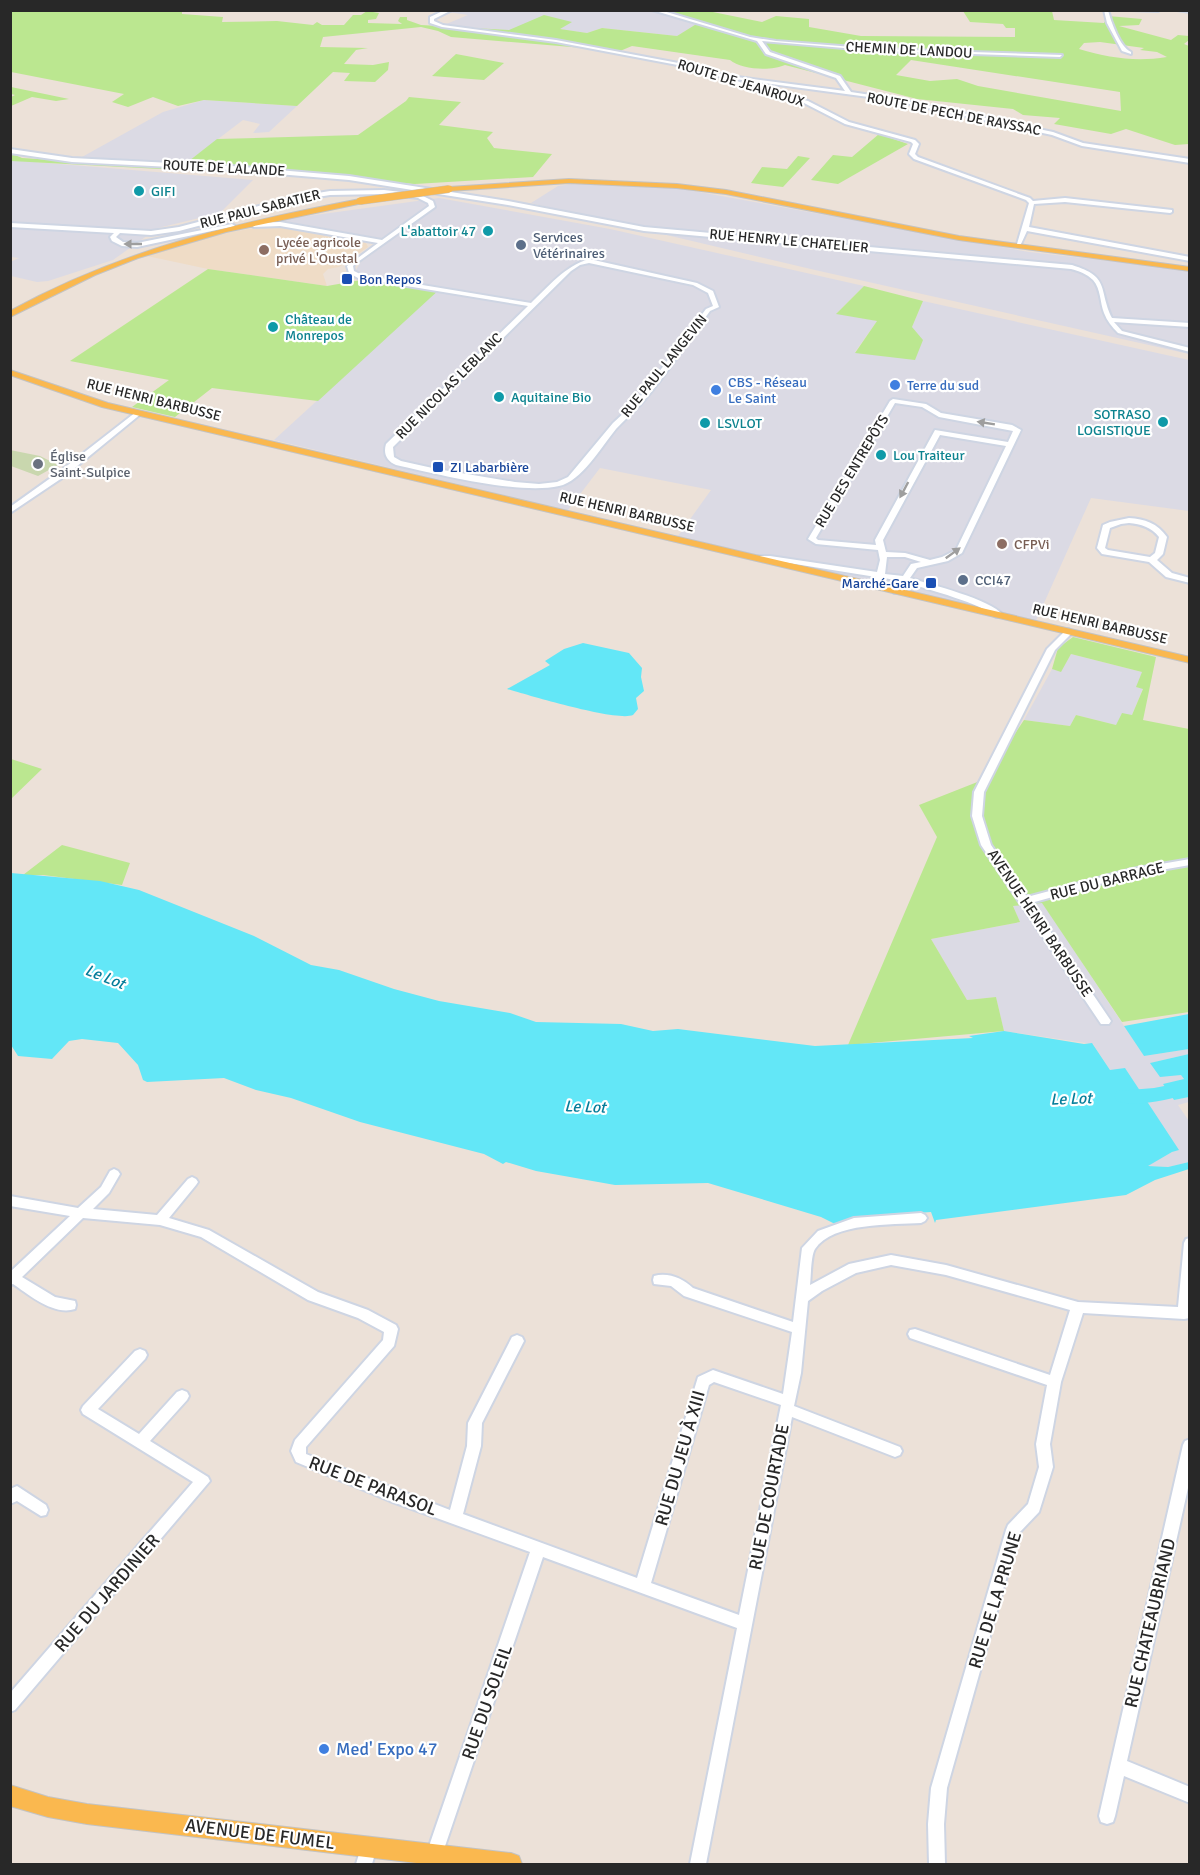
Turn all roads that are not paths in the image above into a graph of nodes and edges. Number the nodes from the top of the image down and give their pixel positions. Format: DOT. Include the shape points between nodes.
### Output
graph roads {
  1 [pos="450,10"];
  2 [pos="654,10"];
  3 [pos="1106,10"];
  4 [pos="1133,10"];
  5 [pos="1158,10"];
  6 [pos="1179,10"];
  7 [pos="1190,11"];
  8 [pos="759,40"];
  9 [pos="1129,53"];
  10 [pos="1060,56"];
  11 [pos="716,74"];
  12 [pos="849,93"];
  13 [pos="10,151"];
  14 [pos="1190,161"];
  15 [pos="378,182"];
  16 [pos="369,191"];
  17 [pos="436,192"];
  18 [pos="1032,203"];
  19 [pos="1170,211"];
  20 [pos="10,225"];
  21 [pos="232,226"];
  22 [pos="1026,227"];
  23 [pos="118,232"];
  24 [pos="383,243"];
  25 [pos="1019,243"];
  26 [pos="168,244"];
  27 [pos="1018,251"];
  28 [pos="1190,259"];
  29 [pos="1016,262"];
  30 [pos="578,264"];
  31 [pos="1190,269"];
  32 [pos="531,305"];
  33 [pos="11,315"];
  34 [pos="1110,320"];
  35 [pos="1190,325"];
  36 [pos="1190,350"];
  37 [pos="10,374"];
  38 [pos="138,412"];
  39 [pos="936,424"];
  40 [pos="1011,444"];
  41 [pos="467,476"];
  42 [pos="455,487"];
  43 [pos="10,511"];
  44 [pos="881,551"];
  45 [pos="759,558"];
  46 [pos="1152,560"];
  47 [pos="930,562"];
  48 [pos="882,574"];
  49 [pos="904,579"];
  50 [pos="1190,581"];
  51 [pos="878,586"];
  52 [pos="897,591"];
  53 [pos="999,615"];
  54 [pos="1069,632"];
  55 [pos="1190,660"];
  56 [pos="1190,862"];
  57 [pos="1026,901"];
  58 [pos="1106,1021"];
  59 [pos="114,1174"];
  60 [pos="192,1182"];
  61 [pos="10,1201"];
  62 [pos="82,1213"];
  63 [pos="921,1218"];
  64 [pos="160,1220"];
  65 [pos="1190,1243"];
  66 [pos="12,1279"];
  67 [pos="659,1280"];
  68 [pos="802,1299"];
  69 [pos="70,1305"];
  70 [pos="1078,1308"];
  71 [pos="1187,1314"];
  72 [pos="799,1329"];
  73 [pos="915,1334"];
  74 [pos="517,1341"];
  75 [pos="140,1355"];
  76 [pos="1054,1382"];
  77 [pos="182,1396"];
  78 [pos="787,1406"];
  79 [pos="140,1442"];
  80 [pos="1190,1445"];
  81 [pos="895,1451"];
  82 [pos="10,1498"];
  83 [pos="42,1510"];
  84 [pos="455,1518"];
  85 [pos="539,1548"];
  86 [pos="642,1587"];
  87 [pos="744,1624"];
  88 [pos="10,1705"];
  89 [pos="1118,1765"];
  90 [pos="10,1795"];
  91 [pos="1190,1795"];
  92 [pos="1107,1816"];
  93 [pos="434,1855"];
  94 [pos="367,1856"];
  95 [pos="511,1864"];
  96 [pos="698,1864"];
  97 [pos="937,1864"];
  1 -- 11 [label="street, ROUTE DE JEANROUX" via="432,18 432,22 637,55"];
  2 -- 8 [label="street"];
  3 -- 9 [label="street" via="1117,39"];
  4 -- 5 [label="street"];
  6 -- 7 [label="street"];
  8 -- 10 [label="street, CHEMIN DE LANDOU" via="879,50"];
  8 -- 12 [label="street" via="768,53 838,77"];
  11 -- 12 [label="street, ROUTE DE PECH DE RAYSSAC"];
  11 -- 18 [label="street, ROUTE DE JEANROUX" via="806,102 847,123 906,138 915,144 912,154 916,158 1001,187"];
  12 -- 14 [label="street, ROUTE DE PECH DE RAYSSAC" via="1053,134 1082,144"];
  13 -- 15 [label="street, ROUTE DE LALANDE" via="60,159 278,171"];
  15 -- 16 [label="street"];
  15 -- 17 [label="street, ROUTE DE LALANDE"];
  16 -- 23 [label="street, RUE PAUL SABATIER" via="308,196 179,229"];
  16 -- 24 [label="street, RUE PAUL SABATIER" via="419,196 432,203 429,210"];
  17 -- 29 [label="street, RUE HENRY LE CHATELIER" via="644,229"];
  18 -- 19 [label="street" via="1065,200"];
  18 -- 22 [label="street"];
  20 -- 23 [label="street, RUE PAUL SABATIER"];
  21 -- 23 [label="street, one-way" via="137,245 114,240"];
  21 -- 26 [label="main road"];
  21 -- 31 [label="main road, bridge" via="360,201 450,189 569,181 726,192 959,238"];
  22 -- 25 [label="street"];
  22 -- 28 [label="street"];
  24 -- 26 [label="street" via="288,225 253,225"];
  24 -- 32 [label="street, RUE PAUL SABATIER" via="353,263 351,272"];
  26 -- 33 [label="main road" via="78,281"];
  27 -- 29 [label="street"];
  29 -- 34 [label="street, RUE HENRY LE CHATELIER" via="1072,267 1094,274"];
  30 -- 32 [label="street, RUE NICOLAS LEBLANC"];
  30 -- 41 [label="street, RUE PAUL LANGEVIN" via="604,263 695,284 711,292 716,307 708,310 640,401 568,482 533,487"];
  32 -- 41 [label="street, RUE NICOLAS LEBLANC" via="389,446 388,454 394,461"];
  34 -- 35 [label="street"];
  34 -- 36 [label="street" via="1130,336"];
  37 -- 38 [label="main road, RUE HENRI BARBUSSE"];
  38 -- 42 [label="main road, RUE HENRI BARBUSSE"];
  38 -- 43 [label="street"];
  39 -- 40 [label="street"];
  40 -- 39 [label="street, one-way" via="1017,430 1012,427"];
  39 -- 44 [label="street, one-way" via="879,540"];
  39 -- 44 [label="street, RUE DES ENTREPÔTS" via="924,405 893,401 812,539"];
  47 -- 40 [label="street, one-way" via="959,551"];
  41 -- 42 [label="street"];
  42 -- 45 [label="main road, RUE HENRI BARBUSSE"];
  44 -- 47 [label="street"];
  44 -- 48 [label="street"];
  45 -- 48 [label="street"];
  45 -- 51 [label="main road, RUE HENRI BARBUSSE"];
  46 -- 46 [label="street" via="1159,554 1163,537 1155,528 1124,520 1106,527 1101,548 1105,552"];
  46 -- 50 [label="street" via="1169,575"];
  47 -- 49 [label="street" via="914,566"];
  48 -- 49 [label="street"];
  48 -- 51 [label="street"];
  49 -- 52 [label="street"];
  49 -- 53 [label="street" via="971,601"];
  51 -- 52 [label="main road, RUE HENRI BARBUSSE"];
  52 -- 53 [label="main road, RUE HENRI BARBUSSE"];
  53 -- 54 [label="main road, RUE HENRI BARBUSSE"];
  54 -- 55 [label="main road, RUE HENRI BARBUSSE"];
  54 -- 57 [label="street, AVENUE HENRI BARBUSSE" via="1051,649 979,792 977,816 986,845"];
  56 -- 57 [label="street, RUE DU BARRAGE" via="1132,872"];
  57 -- 58 [label="street, AVENUE HENRI BARBUSSE"];
  59 -- 62 [label="street" via="105,1190"];
  60 -- 64 [label="street"];
  61 -- 62 [label="street, RUE DE PARASOL"];
  62 -- 64 [label="street, RUE DE PARASOL"];
  62 -- 66 [label="street"];
  63 -- 68 [label="street, RUE DE COURTADE" via="854,1223 822,1234 808,1248"];
  64 -- 84 [label="street, RUE DE PARASOL" via="205,1233 313,1296 391,1329 389,1342 303,1440 298,1451 308,1462"];
  65 -- 71 [label="street"];
  66 -- 69 [label="street" via="52,1302"];
  67 -- 72 [label="street" via="680,1283 689,1292"];
  68 -- 70 [label="street" via="853,1268 891,1260 946,1270"];
  68 -- 72 [label="street, RUE DE COURTADE"];
  70 -- 71 [label="street"];
  70 -- 76 [label="street, RUE DE LA PRUNE"];
  72 -- 78 [label="street, RUE DE COURTADE"];
  73 -- 76 [label="street"];
  74 -- 84 [label="street" via="475,1423 474,1446"];
  75 -- 79 [label="street" via="88,1410"];
  76 -- 97 [label="street, RUE DE LA PRUNE" via="1043,1444 1046,1467 1034,1507 1013,1530 939,1788"];
  77 -- 79 [label="street"];
  78 -- 81 [label="street, RUE DU JEU À XIII"];
  78 -- 86 [label="street, RUE DU JEU À XIII" via="713,1376 703,1381"];
  78 -- 87 [label="street, RUE DE COURTADE"];
  79 -- 88 [label="street, RUE DU JARDINIER" via="203,1481"];
  80 -- 89 [label="street, RUE CHATEAUBRIAND"];
  82 -- 83 [label="street" via="17,1492"];
  84 -- 85 [label="street, RUE DE PARASOL"];
  85 -- 86 [label="street, RUE DE PARASOL"];
  85 -- 93 [label="street, RUE DU SOLEIL"];
  86 -- 87 [label="street, RUE DE PARASOL"];
  87 -- 96 [label="street, RUE DE COURTADE"];
  89 -- 91 [label="street"];
  89 -- 92 [label="street, RUE CHATEAUBRIAND"];
  90 -- 94 [label="main road, AVENUE DE FUMEL" via="87,1814"];
  93 -- 94 [label="main road, AVENUE DE FUMEL"];
  93 -- 95 [label="main road, AVENUE DE FUMEL"];
}
